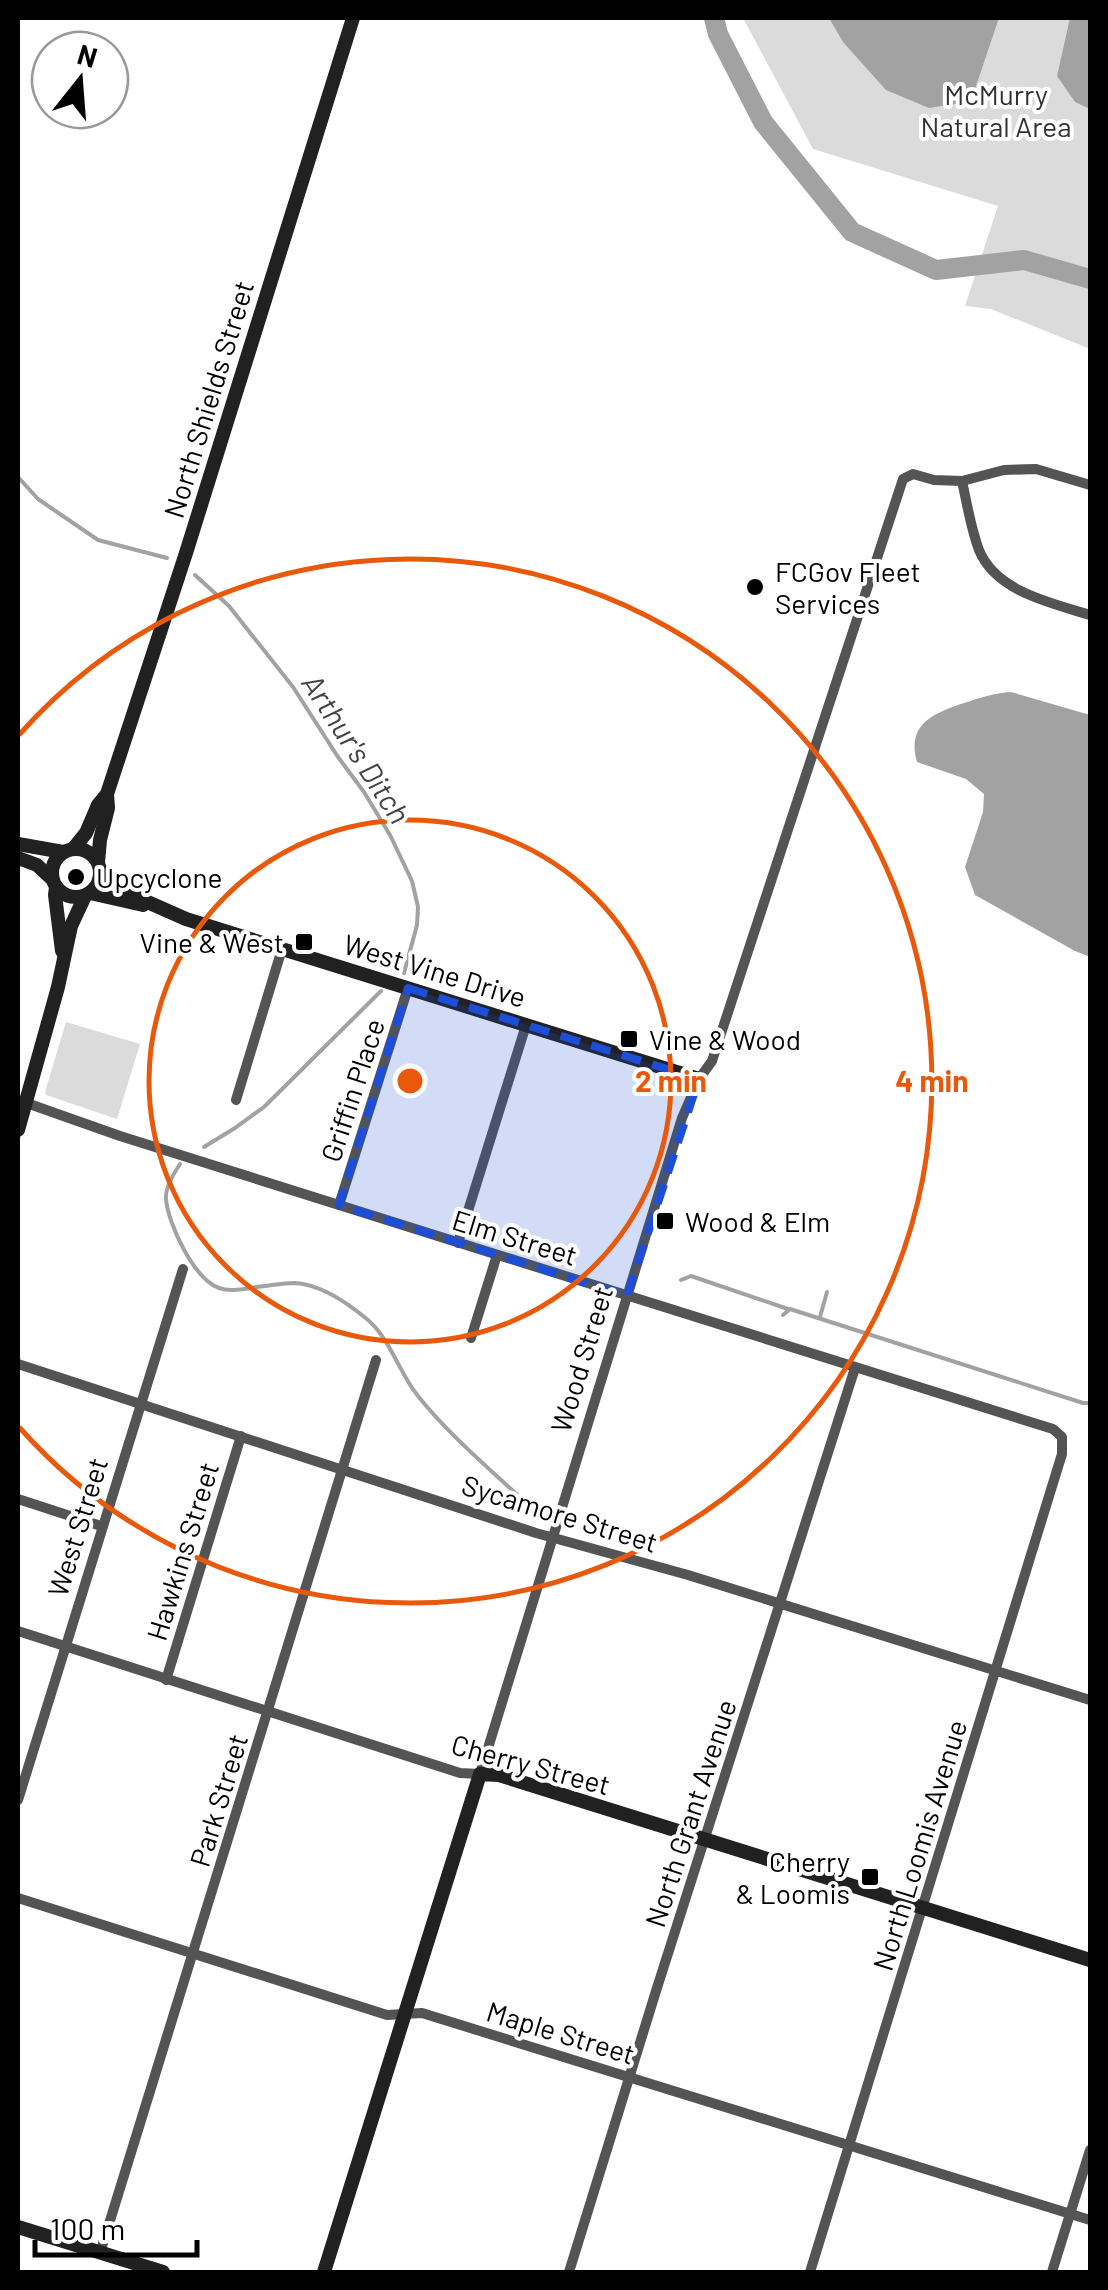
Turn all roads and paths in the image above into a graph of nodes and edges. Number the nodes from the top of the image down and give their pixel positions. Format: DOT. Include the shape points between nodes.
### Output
graph roads {
  1 [pos="353,18"];
  2 [pos="962,482"];
  3 [pos="1090,485"];
  4 [pos="1090,615"];
  5 [pos="107,794"];
  6 [pos="18,844"];
  7 [pos="68,851"];
  8 [pos="18,858"];
  9 [pos="99,867"];
  10 [pos="54,883"];
  11 [pos="87,894"];
  12 [pos="158,908"];
  13 [pos="282,949"];
  14 [pos="63,956"];
  15 [pos="408,988"];
  16 [pos="526,1024"];
  17 [pos="698,1079"];
  18 [pos="236,1100"];
  19 [pos="22,1101"];
  20 [pos="18,1130"];
  21 [pos="339,1205"];
  22 [pos="458,1243"];
  23 [pos="497,1255"];
  24 [pos="183,1269"];
  25 [pos="628,1296"];
  26 [pos="471,1338"];
  27 [pos="376,1360"];
  28 [pos="18,1364"];
  29 [pos="855,1368"];
  30 [pos="140,1403"];
  31 [pos="1058,1432"];
  32 [pos="241,1436"];
  33 [pos="343,1469"];
  34 [pos="18,1500"];
  35 [pos="101,1526"];
  36 [pos="552,1537"];
  37 [pos="780,1603"];
  38 [pos="18,1632"];
  39 [pos="64,1646"];
  40 [pos="997,1670"];
  41 [pos="166,1680"];
  42 [pos="1090,1700"];
  43 [pos="268,1712"];
  44 [pos="480,1774"];
  45 [pos="18,1800"];
  46 [pos="705,1840"];
  47 [pos="18,1898"];
  48 [pos="922,1908"];
  49 [pos="194,1954"];
  50 [pos="1090,1960"];
  51 [pos="404,2014"];
  52 [pos="630,2077"];
  53 [pos="849,2145"];
  54 [pos="1090,2150"];
  55 [pos="1070,2214"];
  56 [pos="1090,2220"];
  57 [pos="18,2227"];
  58 [pos="100,2252"];
  59 [pos="163,2272"];
  60 [pos="324,2272"];
  61 [pos="569,2272"];
  62 [pos="810,2272"];
  63 [pos="1052,2272"];
  1 -- 5 [label="street, North Shields Street"];
  2 -- 3 [label="street" via="1036,469"];
  2 -- 4 [label="street" via="980,553 995,572 1018,592"];
  2 -- 17 [label="street, Wood Street" via="913,474 903,479 712,1062"];
  5 -- 7 [label="street, North Shields Street"];
  5 -- 9 [label="street, North Shields Street"];
  6 -- 7 [label="street"];
  7 -- 9 [label="street" via="85,851"];
  7 -- 10 [label="street" via="55,860"];
  8 -- 10 [label="street" via="37,865"];
  9 -- 11 [label="street" via="98,883"];
  9 -- 12 [label="street, West Vine Drive"];
  10 -- 11 [label="street" via="69,896"];
  10 -- 14 [label="street"];
  11 -- 12 [label="street, West Vine Drive"];
  11 -- 14 [label="street"];
  12 -- 13 [label="street, West Vine Drive"];
  13 -- 15 [label="street, West Vine Drive"];
  13 -- 18 [label="street"];
  14 -- 19 [label="street"];
  15 -- 16 [label="street, West Vine Drive"];
  15 -- 21 [label="street, Griffin Place"];
  16 -- 17 [label="street, West Vine Drive"];
  16 -- 22 [label="street"];
  17 -- 25 [label="street, Wood Street"];
  19 -- 20 [label="street"];
  19 -- 21 [label="street, Elm Street"];
  21 -- 22 [label="street, Elm Street"];
  22 -- 23 [label="street, Elm Street"];
  23 -- 25 [label="street, Elm Street"];
  23 -- 26 [label="street"];
  24 -- 30 [label="street, West Street"];
  25 -- 29 [label="street, Elm Street"];
  25 -- 36 [label="street, Wood Street"];
  27 -- 33 [label="street, Park Street"];
  28 -- 30 [label="street, Sycamore Street"];
  29 -- 31 [label="street, Elm Street"];
  29 -- 37 [label="street, North Grant Avenue"];
  30 -- 32 [label="street, Sycamore Street"];
  30 -- 35 [label="street, West Street"];
  31 -- 40 [label="street, North Loomis Avenue" via="1062,1454"];
  32 -- 33 [label="street, Sycamore Street"];
  32 -- 41 [label="street, Hawkins Street"];
  33 -- 36 [label="street, Sycamore Street"];
  33 -- 43 [label="street, Park Street"];
  34 -- 35 [label="street"];
  35 -- 39 [label="street, West Street"];
  36 -- 37 [label="street, Sycamore Street"];
  36 -- 44 [label="street, Wood Street"];
  37 -- 40 [label="street, Sycamore Street"];
  37 -- 46 [label="street, North Grant Avenue"];
  38 -- 39 [label="street, Cherry Street"];
  39 -- 41 [label="street, Cherry Street"];
  39 -- 45 [label="street, West Street"];
  40 -- 42 [label="street, Sycamore Street"];
  40 -- 48 [label="street, North Loomis Avenue"];
  41 -- 43 [label="street, Cherry Street"];
  43 -- 44 [label="street, Cherry Street"];
  43 -- 49 [label="street, Park Street"];
  44 -- 46 [label="street, Cherry Street"];
  44 -- 51 [label="street, Wood Street"];
  46 -- 48 [label="street, Cherry Street"];
  46 -- 52 [label="street, North Grant Avenue"];
  47 -- 49 [label="street, Maple Street"];
  48 -- 50 [label="street, Cherry Street"];
  48 -- 53 [label="street, North Loomis Avenue"];
  49 -- 51 [label="street, Maple Street" via="387,2015"];
  49 -- 58 [label="street, Park Street"];
  51 -- 52 [label="street, Maple Street" via="422,2013"];
  51 -- 60 [label="street, Wood Street"];
  52 -- 53 [label="street, Maple Street"];
  52 -- 61 [label="street, North Grant Avenue"];
  53 -- 55 [label="street, Maple Street"];
  53 -- 62 [label="street, North Loomis Avenue"];
  54 -- 55 [label="street"];
  55 -- 56 [label="street, Maple Street"];
  55 -- 63 [label="street"];
  57 -- 58 [label="street"];
  58 -- 59 [label="street"];
}
